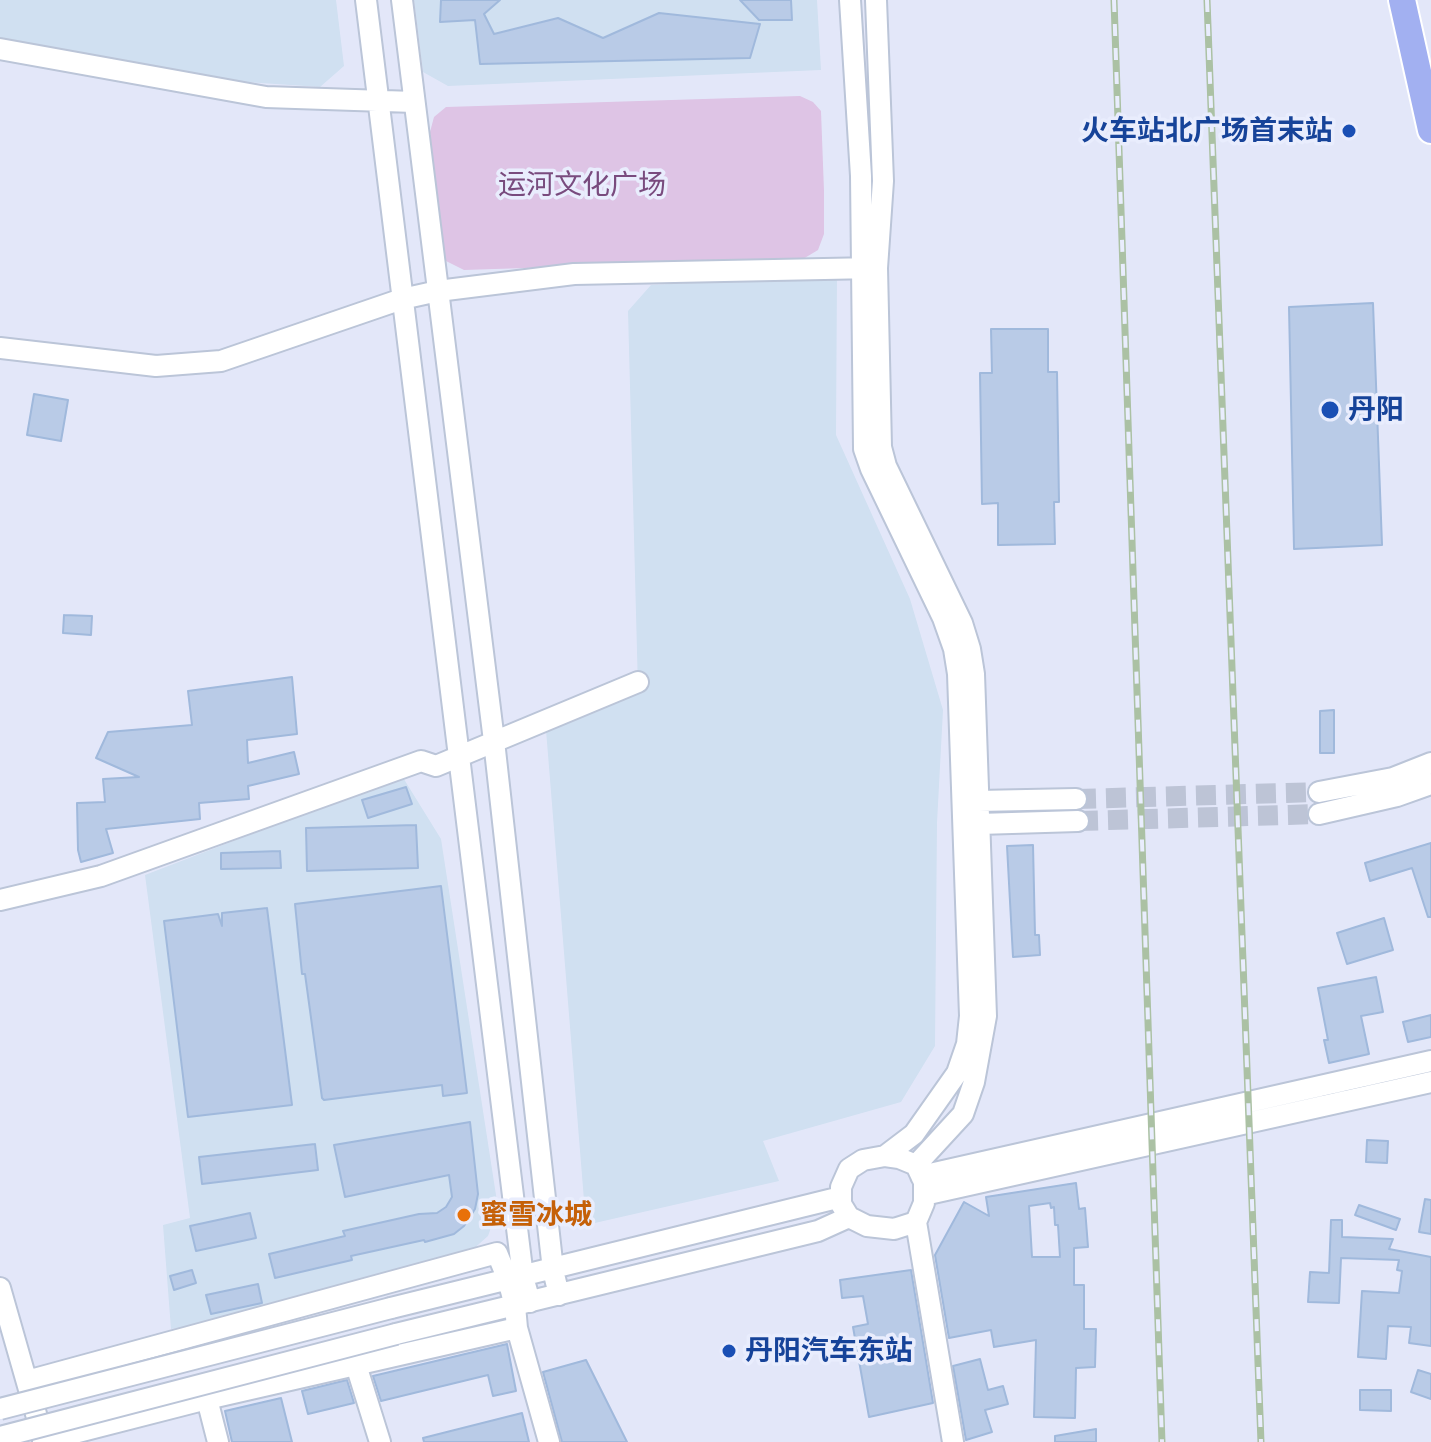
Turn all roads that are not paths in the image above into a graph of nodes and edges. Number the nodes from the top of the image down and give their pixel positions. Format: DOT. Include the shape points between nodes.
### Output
graph roads {
  1 [pos="366,0"];
  2 [pos="402,0"];
  3 [pos="850,0"];
  4 [pos="876,0"];
  5 [pos="1402,0"];
  6 [pos="0,49"];
  7 [pos="414,102"];
  8 [pos="378,103"];
  9 [pos="1431,130"];
  10 [pos="870,268"];
  11 [pos="438,291"];
  12 [pos="402,299"];
  13 [pos="0,348"];
  14 [pos="638,682"];
  15 [pos="494,741"];
  16 [pos="458,757"];
  17 [pos="1431,763"];
  18 [pos="1431,784"];
  19 [pos="1319,792"];
  20 [pos="1076,799"];
  21 [pos="973,813"];
  22 [pos="1319,814"];
  23 [pos="1078,821"];
  24 [pos="0,900"];
  25 [pos="1431,1061"];
  26 [pos="1431,1082"];
  27 [pos="885,1156"];
  28 [pos="920,1179"];
  29 [pos="841,1197"];
  30 [pos="849,1217"];
  31 [pos="916,1222"];
  32 [pos="553,1270"];
  33 [pos="516,1279"];
  34 [pos="0,1288"];
  35 [pos="559,1295"];
  36 [pos="523,1304"];
  37 [pos="517,1328"];
  38 [pos="356,1365"];
  39 [pos="27,1381"];
  40 [pos="207,1399"];
  41 [pos="0,1409"];
  42 [pos="0,1437"];
  43 [pos="44,1442"];
  44 [pos="218,1442"];
  45 [pos="380,1442"];
  46 [pos="549,1442"];
  47 [pos="953,1442"];
  1 -- 8 [label="street"];
  2 -- 7 [label="street"];
  3 -- 10 [label="street"];
  4 -- 10 [label="street" via="883,181"];
  5 -- 9 [label="main road"];
  6 -- 8 [label="street" via="266,97"];
  7 -- 8 [label="street"];
  7 -- 11 [label="street"];
  8 -- 12 [label="street"];
  10 -- 11 [label="street" via="574,274"];
  10 -- 21 [label="street" via="864,449 954,649"];
  11 -- 12 [label="street"];
  11 -- 15 [label="street"];
  12 -- 13 [label="street" via="221,361 156,366"];
  12 -- 16 [label="street"];
  14 -- 15 [label="street"];
  15 -- 16 [label="street"];
  15 -- 32 [label="street"];
  16 -- 24 [label="street" via="436,766 421,761 101,876"];
  16 -- 33 [label="street"];
  17 -- 19 [label="street" via="1393,778"];
  18 -- 22 [label="street"];
  20 -- 21 [label="street"];
  21 -- 23 [label="street"];
  21 -- 27 [label="street" via="967,1044 940,1100 914,1134"];
  21 -- 28 [label="street" via="986,1016 982,1046 963,1114"];
  25 -- 28 [label="street"];
  26 -- 28 [label="street"];
  27 -- 28 [label="street" via="899,1158"];
  27 -- 29 [label="street" via="849,1169"];
  28 -- 31 [label="street" via="924,1203"];
  29 -- 30 [label="street"];
  29 -- 32 [label="street"];
  30 -- 31 [label="street" via="867,1226 894,1229"];
  30 -- 35 [label="street" via="818,1231"];
  31 -- 47 [label="street"];
  32 -- 33 [label="street"];
  32 -- 35 [label="street"];
  33 -- 36 [label="street"];
  33 -- 39 [label="street" via="497,1253"];
  33 -- 41 [label="street, bridge"];
  34 -- 39 [label="street"];
  35 -- 36 [label="street"];
  36 -- 37 [label="street"];
  36 -- 42 [label="street, bridge"];
  37 -- 38 [label="street"];
  37 -- 46 [label="street"];
  38 -- 40 [label="street"];
  38 -- 45 [label="street"];
  39 -- 43 [label="street"];
  40 -- 43 [label="street"];
  40 -- 44 [label="street"];
}
